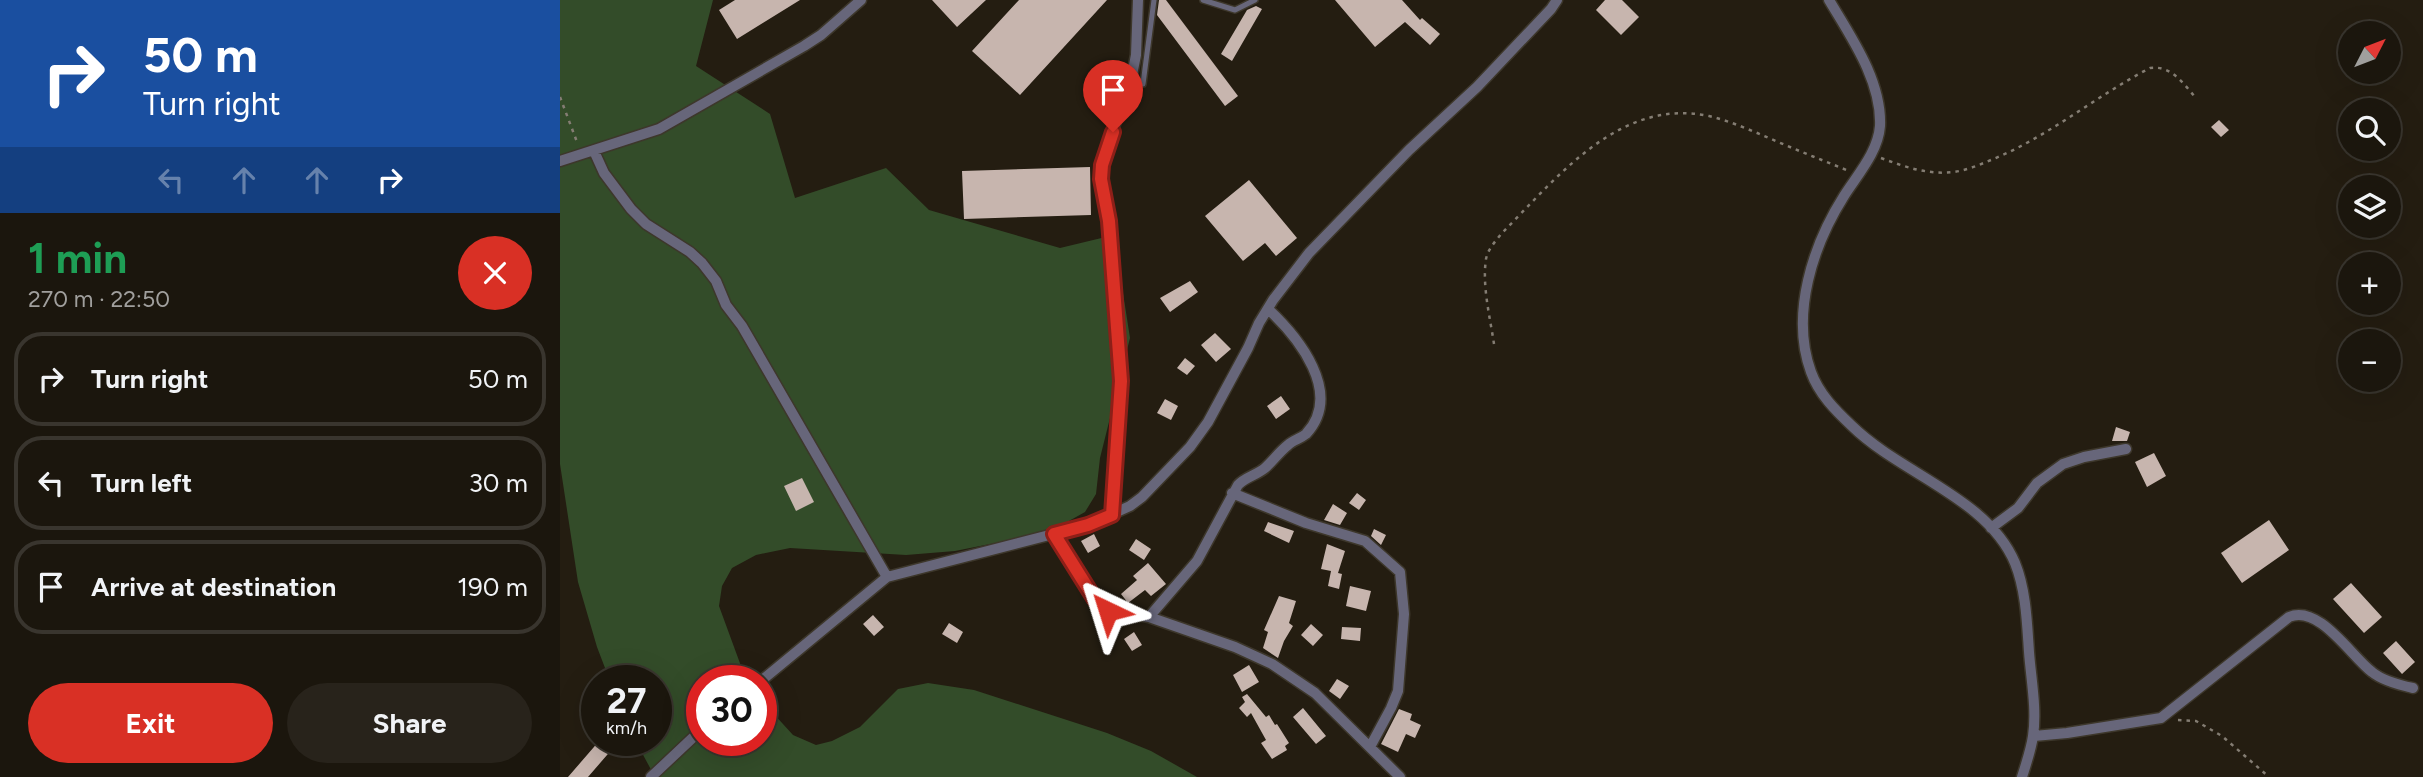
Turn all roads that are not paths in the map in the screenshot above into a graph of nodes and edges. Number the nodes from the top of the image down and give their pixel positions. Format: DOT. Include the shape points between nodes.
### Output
graph roads {
  1 [pos="861,0"];
  2 [pos="1138,0"];
  3 [pos="1154,0"];
  4 [pos="1203,0"];
  5 [pos="1255,0"];
  6 [pos="1557,0"];
  7 [pos="1829,0"];
  8 [pos="1143,84"];
  9 [pos="585,154"];
  10 [pos="561,161"];
  11 [pos="1268,309"];
  12 [pos="2126,449"];
  13 [pos="1232,493"];
  14 [pos="1112,515"];
  15 [pos="1991,528"];
  16 [pos="1054,534"];
  17 [pos="887,577"];
  18 [pos="1149,617"];
  19 [pos="777,668"];
  20 [pos="2413,688"];
  21 [pos="2034,736"];
  22 [pos="686,744"];
  23 [pos="1370,747"];
  24 [pos="651,777"];
  25 [pos="1400,777"];
  26 [pos="2022,777"];
  1 -- 9 [label="street" via="821,35 705,104 659,129"];
  2 -- 14 [label="street" via="1136,55 1101,179 1109,221 1121,381"];
  3 -- 8 [label="lane"];
  4 -- 5 [label="lane" via="1235,10"];
  6 -- 11 [label="street" via="1477,87 1309,253"];
  7 -- 15 [label="street" via="1871,75 1880,127 1871,155 1828,223 1813,259 1804,319 1811,373 1823,396 1875,447 1969,506"];
  9 -- 10 [label="street"];
  9 -- 17 [label="street" via="631,209 690,252 716,281"];
  11 -- 13 [label="street" via="1288,329 1317,376 1319,410 1306,433"];
  11 -- 14 [label="street" via="1190,447 1142,496"];
  12 -- 15 [label="street" via="2063,464"];
  13 -- 18 [label="street" via="1197,561"];
  13 -- 23 [label="street" via="1365,541 1400,572 1404,614 1398,691"];
  14 -- 16 [label="street"];
  15 -- 21 [label="street" via="2006,545 2022,585"];
  16 -- 17 [label="street"];
  16 -- 18 [label="street" via="1101,607"];
  17 -- 19 [label="street"];
  18 -- 23 [label="street" via="1272,664 1315,692"];
  20 -- 21 [label="street" via="2372,672 2317,619 2297,613 2161,718"];
  21 -- 26 [label="street"];
  22 -- 24 [label="street"];
  23 -- 25 [label="street"];
}
